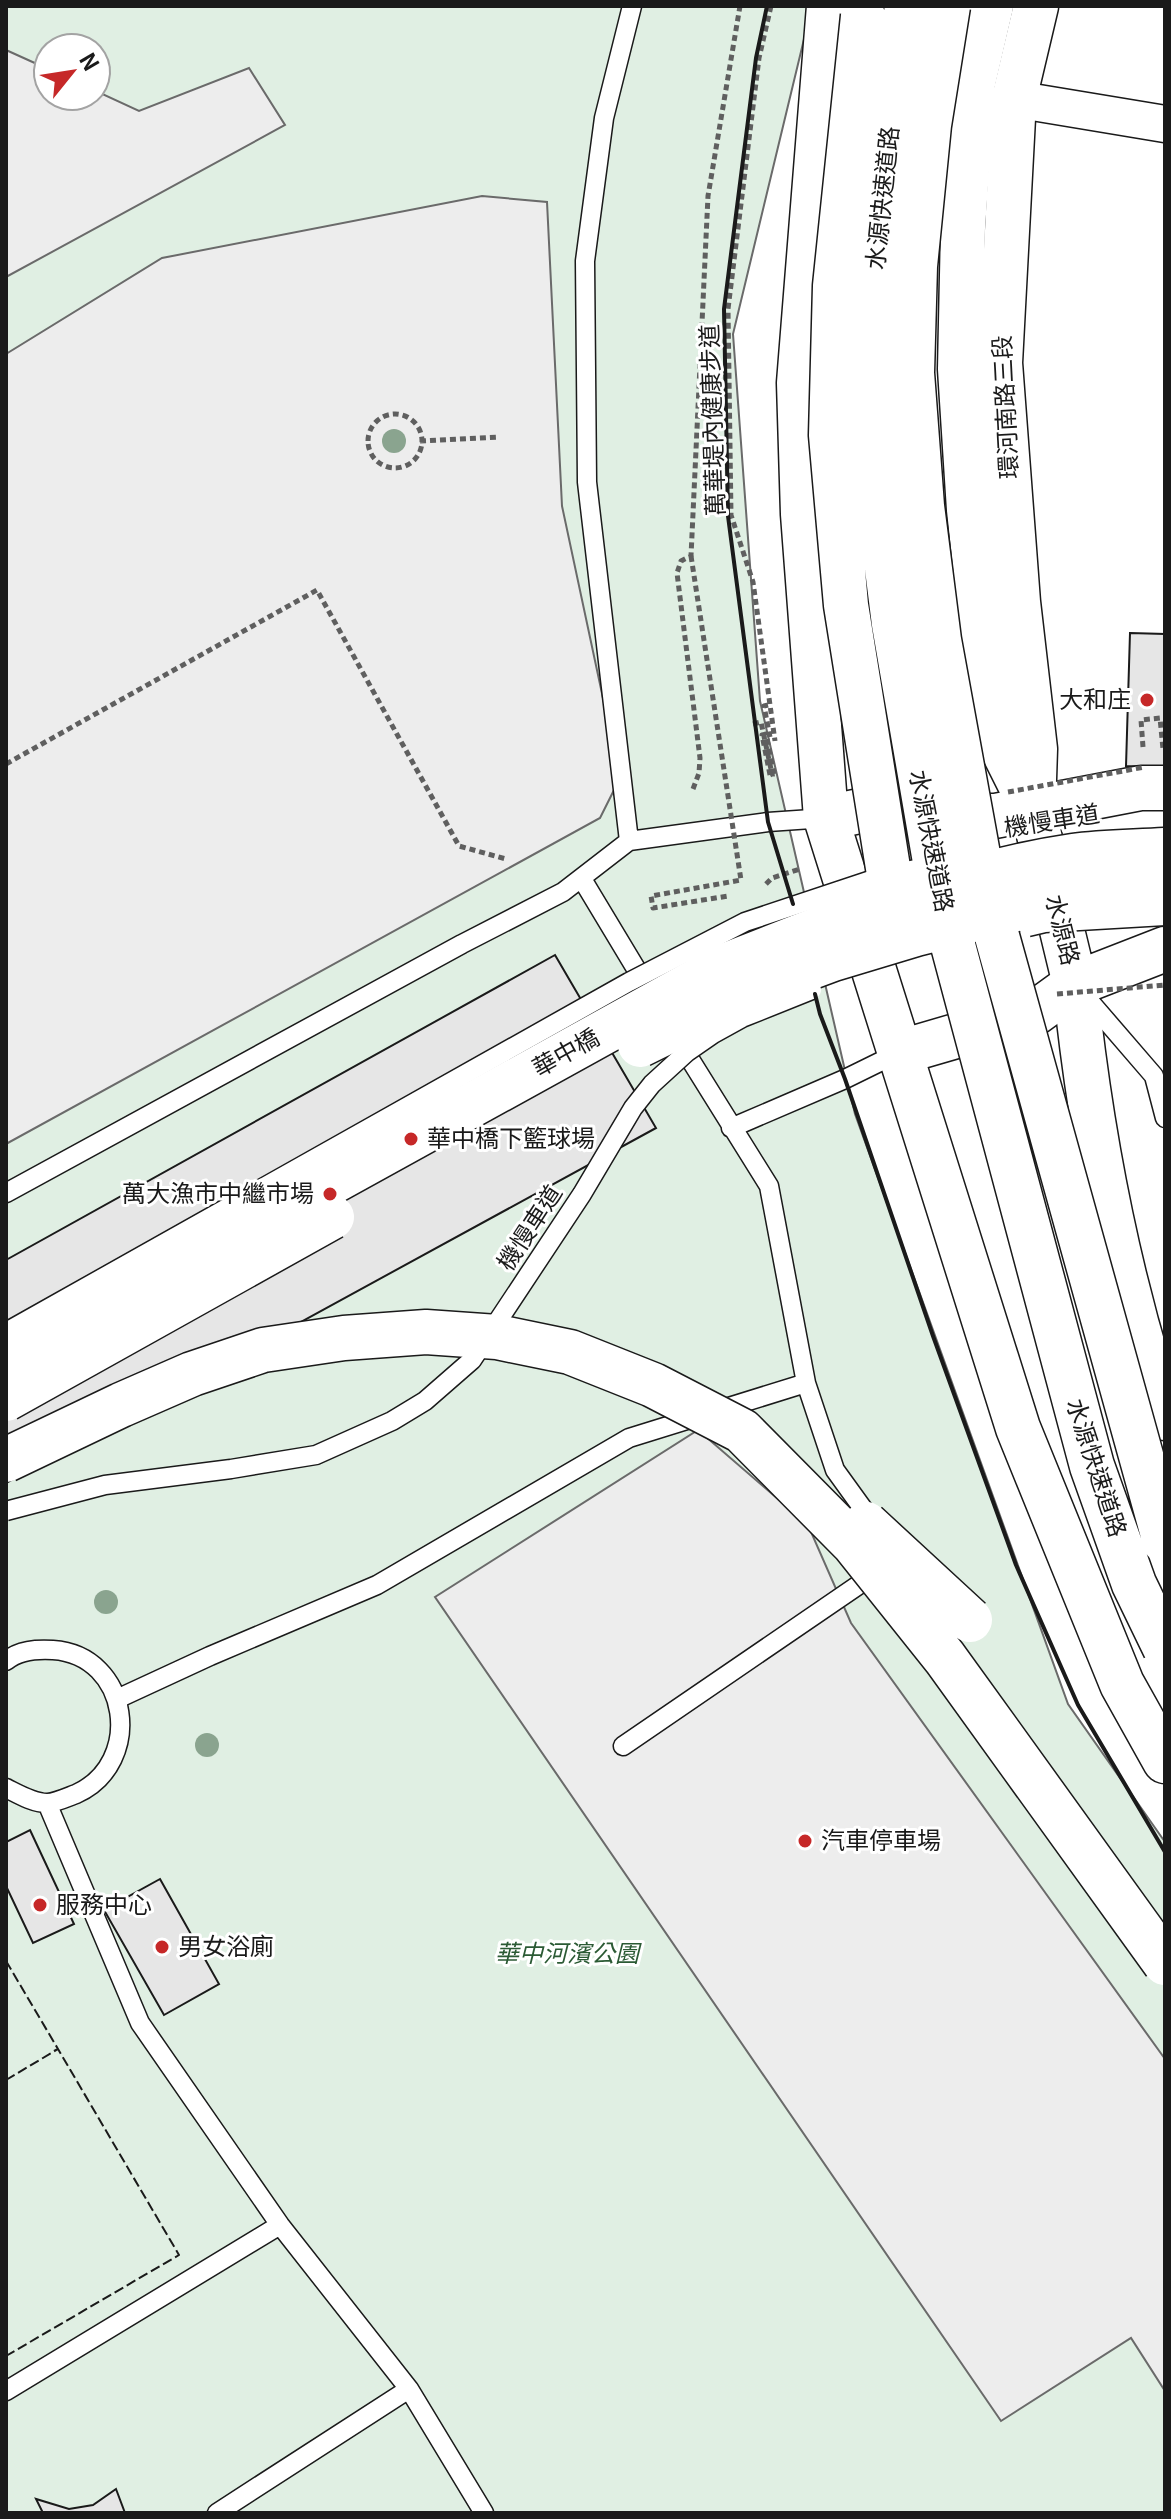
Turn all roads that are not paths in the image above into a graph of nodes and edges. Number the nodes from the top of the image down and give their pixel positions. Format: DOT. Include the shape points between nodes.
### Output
graph roads {
  1 [pos="632,6"];
  2 [pos="829,6"];
  3 [pos="866,6"];
  4 [pos="907,6"];
  5 [pos="948,6"];
  6 [pos="991,6"];
  7 [pos="1036,6"];
  8 [pos="1014,99"];
  9 [pos="1165,124"];
  10 [pos="1154,774"];
  11 [pos="825,801"];
  12 [pos="1016,802"];
  13 [pos="1165,832"];
  14 [pos="629,841"];
  15 [pos="1165,850"];
  16 [pos="582,879"];
  17 [pos="893,888"];
  18 [pos="1165,891"];
  19 [pos="1165,916"];
  20 [pos="1165,943"];
  21 [pos="1165,949"];
  22 [pos="853,974"];
  23 [pos="826,984"];
  24 [pos="1059,990"];
  25 [pos="901,1052"];
  26 [pos="1165,1118"];
  27 [pos="731,1128"];
  28 [pos="6,1193"];
  29 [pos="6,1332"];
  30 [pos="6,1362"];
  31 [pos="806,1383"];
  32 [pos="6,1399"];
  33 [pos="1165,1418"];
  34 [pos="742,1431"];
  35 [pos="6,1460"];
  36 [pos="6,1511"];
  37 [pos="1165,1542"];
  38 [pos="898,1557"];
  39 [pos="957,1620"];
  40 [pos="1165,1648"];
  41 [pos="6,1661"];
  42 [pos="117,1699"];
  43 [pos="623,1746"];
  44 [pos="1165,1761"];
  45 [pos="6,1788"];
  46 [pos="47,1803"];
  47 [pos="1165,1963"];
  48 [pos="280,2225"];
  49 [pos="409,2389"];
  50 [pos="6,2391"];
  51 [pos="217,2513"];
  52 [pos="484,2513"];
  1 -- 14 [label="lane" via="604,118 585,261 587,482"];
  2 -- 11 [label="main road" via="799,383 803,514"];
  3 -- 17 [label="main road, bridge" via="835,286 831,435 846,605"];
  4 -- 40 [label="main road, 水源快速道路, bridge" via="880,200 872,318 878,497 899,655 943,908 1063,1360 1097,1480 1134,1584"];
  5 -- 37 [label="main road, 水源快速道路, bridge" via="915,266 912,373 939,640 985,893"];
  6 -- 12 [label="main road" via="973,83 960,369 983,641"];
  7 -- 8 [label="main road, 環河南路三段"];
  8 -- 9 [label="street"];
  8 -- 12 [label="main road, 環河南路三段" via="1000,363 1035,749"];
  10 -- 12 [label="main road"];
  10 -- 20 [label="main road" via="1093,836 1105,907"];
  11 -- 12 [label="main road" via="912,803 984,816"];
  11 -- 14 [label="lane" via="768,822"];
  11 -- 25 [label="main road"];
  12 -- 24 [label="main road, 水源路"];
  13 -- 17 [label="lane, 機慢車道, bridge" via="1083,837 956,861"];
  14 -- 16 [label="lane"];
  15 -- 17 [label="main road, 華中橋, bridge" via="1075,856"];
  16 -- 27 [label="lane"];
  16 -- 28 [label="lane"];
  17 -- 29 [label="lane, 機慢車道, bridge" via="745,922"];
  17 -- 30 [label="main road, 華中橋, bridge" via="822,927 722,967"];
  18 -- 32 [label="main road, 華中橋, bridge" via="1072,895 916,934 755,988 647,1041"];
  19 -- 22 [label="lane, bridge" via="1045,923 903,956"];
  21 -- 24 [label="main road"];
  23 -- 36 [label="lane, 機慢車道, bridge" via="742,1018 687,1052 652,1084 472,1360 414,1408 316,1455 105,1485"];
  24 -- 25 [label="main road" via="1035,1013"];
  24 -- 26 [label="lane, 水源路" via="1154,1076"];
  24 -- 33 [label="main road" via="1083,1066 1103,1179"];
  25 -- 27 [label="lane"];
  25 -- 44 [label="main road" via="1018,1428 1122,1684"];
  27 -- 31 [label="lane" via="769,1186"];
  31 -- 38 [label="lane" via="835,1470"];
  31 -- 42 [label="lane" via="629,1438 377,1585"];
  34 -- 35 [label="main road, bridge" via="653,1385 570,1352 497,1337 426,1332 263,1350 192,1374"];
  34 -- 39 [label="main road, bridge" via="861,1519"];
  34 -- 47 [label="main road, bridge" via="854,1544 945,1658"];
  38 -- 39 [label="lane"];
  38 -- 43 [label="lane"];
  41 -- 42 [label="lane" via="37,1649 63,1651 87,1661"];
  42 -- 46 [label="lane" via="122,1723 108,1768 91,1787"];
  45 -- 46 [label="lane"];
  46 -- 48 [label="lane" via="140,2023"];
  48 -- 49 [label="lane"];
  48 -- 50 [label="lane"];
  49 -- 51 [label="lane"];
  49 -- 52 [label="lane"];
}
